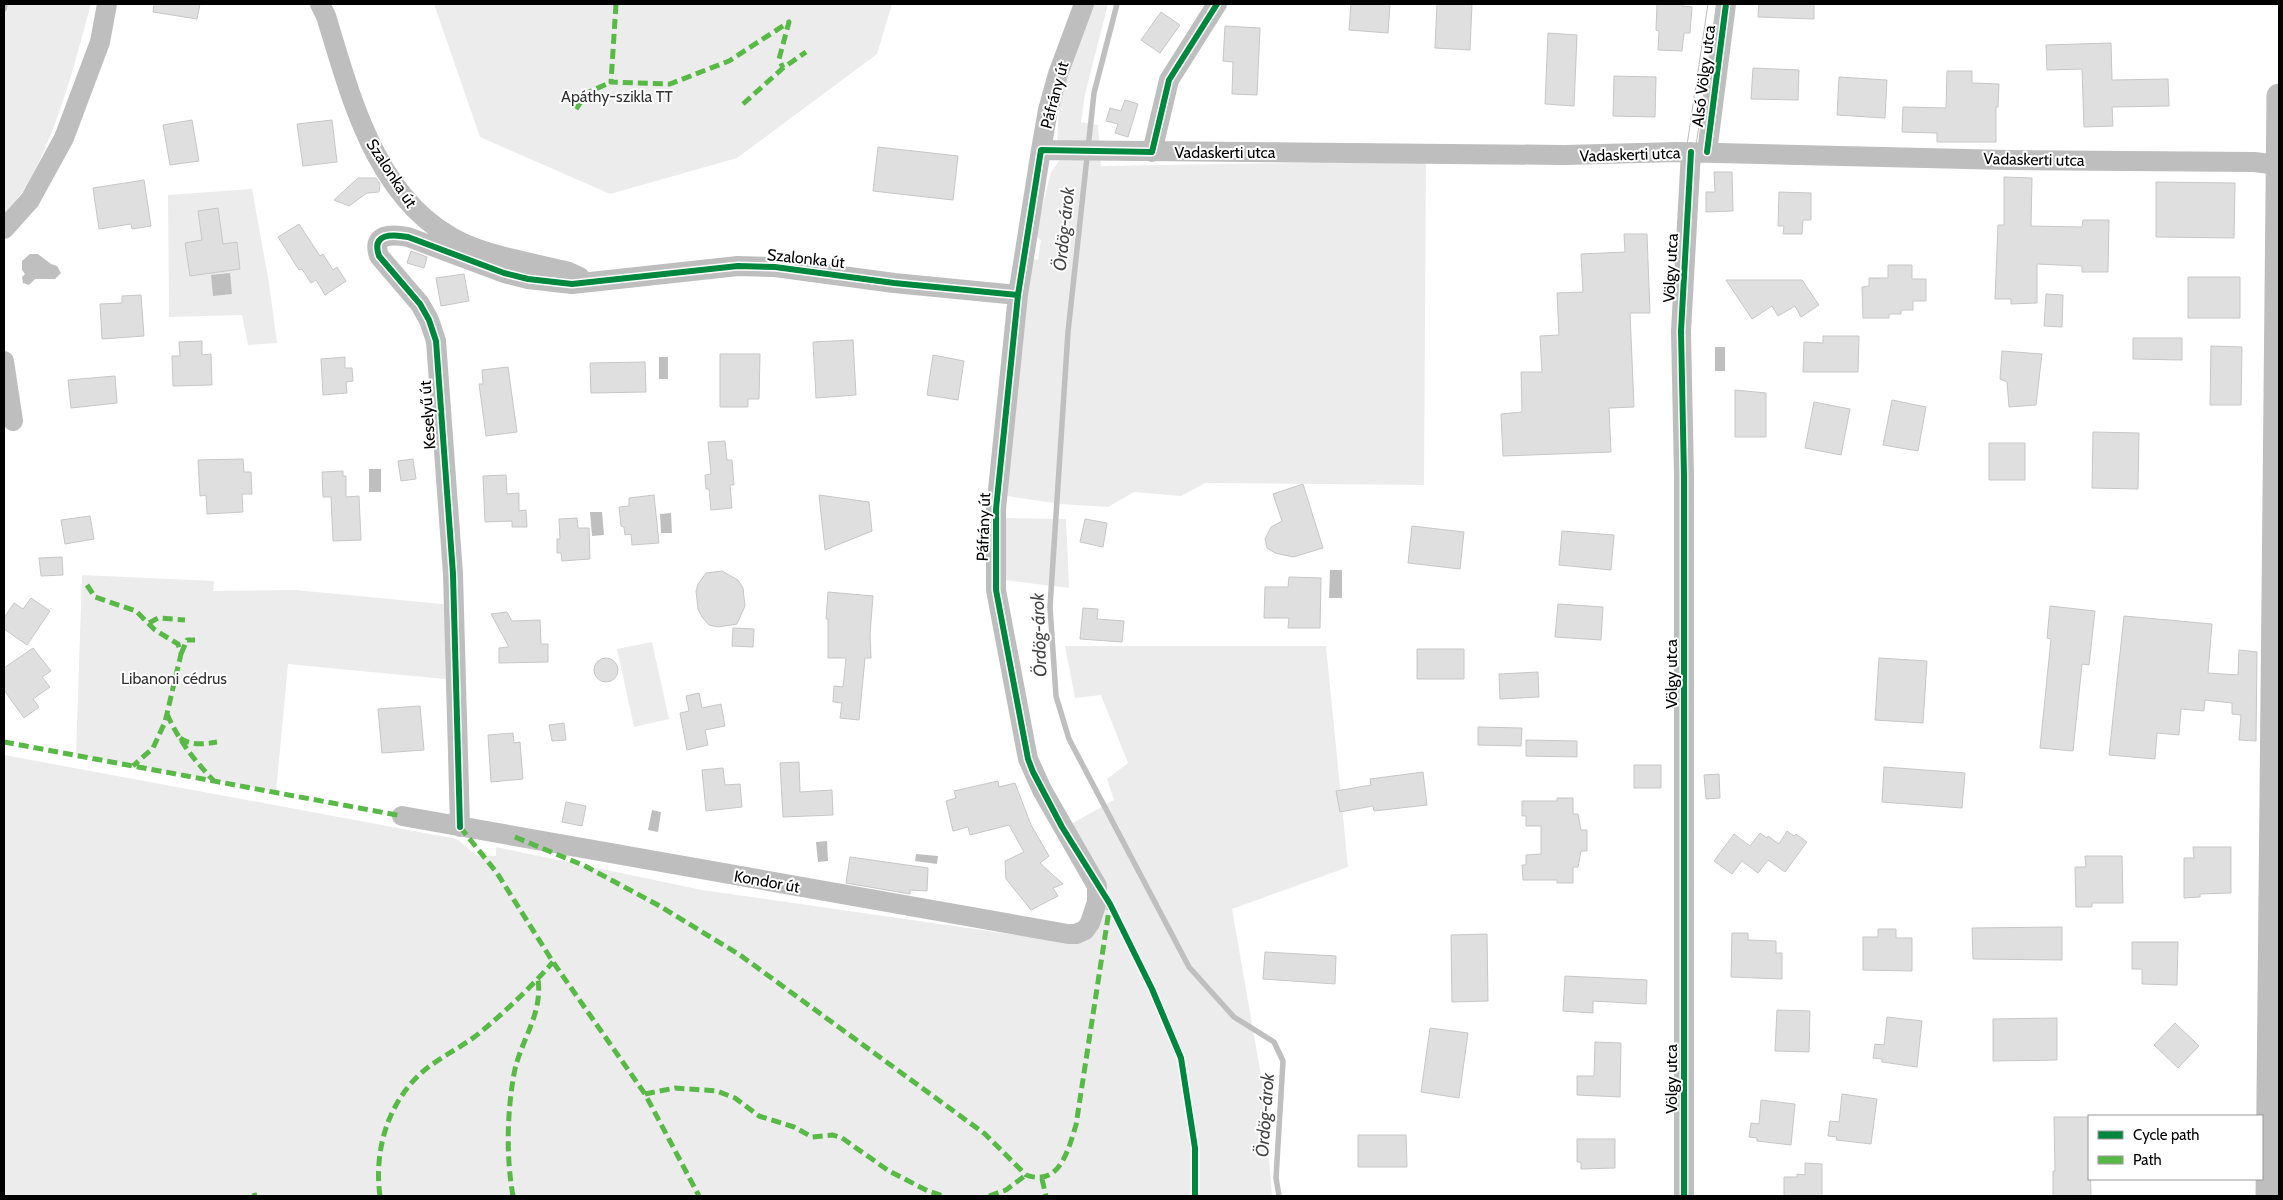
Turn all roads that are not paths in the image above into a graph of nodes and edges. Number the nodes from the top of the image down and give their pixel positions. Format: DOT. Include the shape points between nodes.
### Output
graph roads {
  1 [pos="107,4"];
  2 [pos="320,4"];
  3 [pos="1084,4"];
  4 [pos="1216,4"];
  5 [pos="1726,4"];
  6 [pos="2279,96"];
  7 [pos="1051,150"];
  8 [pos="1152,152"];
  9 [pos="1699,152"];
  10 [pos="2279,165"];
  11 [pos="4,229"];
  12 [pos="590,283"];
  13 [pos="1018,295"];
  14 [pos="4,361"];
  15 [pos="13,421"];
  16 [pos="402,816"];
  17 [pos="460,827"];
  18 [pos="1097,886"];
  19 [pos="1684,1196"];
  20 [pos="2268,1196"];
  1 -- 11 [label="street" via="100,42 64,138 30,200"];
  2 -- 12 [label="street, Szalonka út" via="356,115 406,200 430,223 461,242 489,253 569,272"];
  3 -- 7 [label="street, Páfrány út" via="1048,110"];
  4 -- 8 [label="street" via="1169,80"];
  5 -- 9 [label="street, Alsó Völgy utca"];
  6 -- 10 [label="main road"];
  7 -- 8 [label="street, Vadaskerti utca"];
  7 -- 13 [label="street, Páfrány út"];
  8 -- 9 [label="street, Vadaskerti utca" via="1555,155"];
  9 -- 10 [label="street, Vadaskerti utca"];
  9 -- 19 [label="street, Völgy utca" via="1681,331"];
  10 -- 20 [label="main road"];
  12 -- 13 [label="street, Szalonka út" via="738,266 775,267"];
  12 -- 17 [label="street, Keselyű út" via="528,279 504,273 401,235 386,236 378,242 380,256 420,304 436,341 453,574"];
  13 -- 18 [label="street, Páfrány út" via="996,509 996,590 1033,772"];
  14 -- 15 [label="street"];
  16 -- 17 [label="street, Kondor út"];
  17 -- 18 [label="street, Kondor út" via="1068,934 1084,930 1090,923 1097,902"];
}
